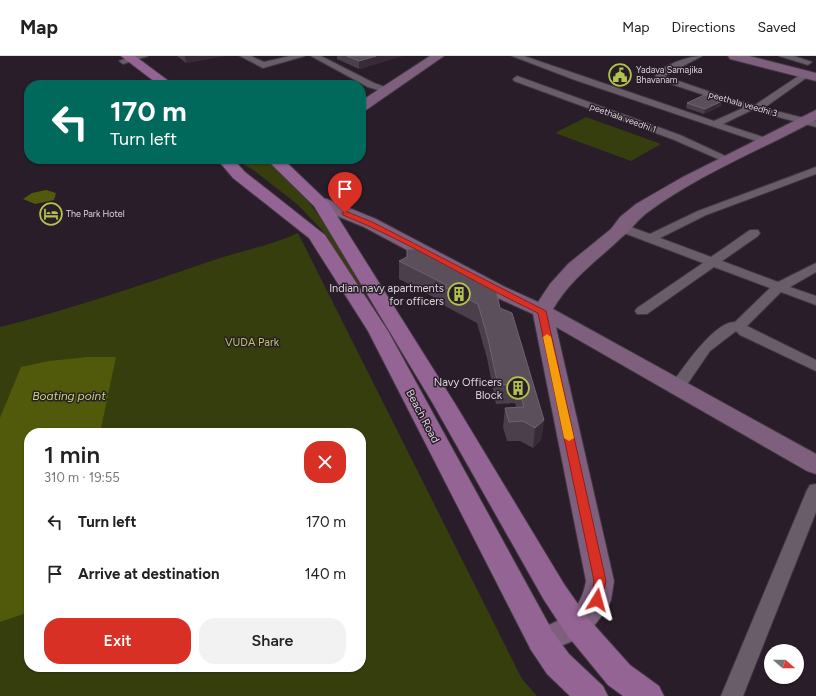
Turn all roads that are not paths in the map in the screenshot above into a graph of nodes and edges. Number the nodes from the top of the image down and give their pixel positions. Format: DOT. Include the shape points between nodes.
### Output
graph roads {
  1 [pos="244,56"];
  2 [pos="301,56"];
  3 [pos="315,56"];
  4 [pos="425,56"];
  5 [pos="438,56"];
  6 [pos="516,56"];
  7 [pos="698,56"];
  8 [pos="734,56"];
  9 [pos="783,56"];
  10 [pos="127,58"];
  11 [pos="808,69"];
  12 [pos="517,79"];
  13 [pos="145,80"];
  14 [pos="160,80"];
  15 [pos="364,80"];
  16 [pos="366,81"];
  17 [pos="382,89"];
  18 [pos="366,95"];
  19 [pos="366,103"];
  20 [pos="754,108"];
  21 [pos="812,119"];
  22 [pos="714,124"];
  23 [pos="765,141"];
  24 [pos="729,160"];
  25 [pos="229,164"];
  26 [pos="279,164"];
  27 [pos="816,170"];
  28 [pos="804,174"];
  29 [pos="816,179"];
  30 [pos="321,203"];
  31 [pos="620,227"];
  32 [pos="754,233"];
  33 [pos="651,238"];
  34 [pos="715,262"];
  35 [pos="816,267"];
  36 [pos="779,287"];
  37 [pos="816,301"];
  38 [pos="542,311"];
  39 [pos="642,311"];
  40 [pos="733,326"];
  41 [pos="816,366"];
  42 [pos="677,388"];
  43 [pos="816,465"];
  44 [pos="816,490"];
  45 [pos="577,626"];
  46 [pos="542,641"];
  47 [pos="592,696"];
  48 [pos="648,696"];
  49 [pos="732,696"];
  1 -- 2 [label="street" via="263,65"];
  3 -- 15 [label="street"];
  4 -- 17 [label="street"];
  5 -- 17 [label="street"];
  6 -- 22 [label="street"];
  7 -- 20 [label="street, peethala veedhi 3" via="661,73 659,77"];
  8 -- 11 [label="street"];
  9 -- 11 [label="street"];
  10 -- 13 [label="main road"];
  10 -- 14 [label="main road"];
  11 -- 20 [label="street"];
  12 -- 24 [label="street, peethala veedhi 1" via="676,137"];
  16 -- 17 [label="street"];
  17 -- 18 [label="street"];
  17 -- 19 [label="street"];
  20 -- 21 [label="street, peethala veedhi 3"];
  20 -- 22 [label="street"];
  21 -- 23 [label="street"];
  22 -- 23 [label="street"];
  23 -- 24 [label="street"];
  24 -- 31 [label="street" via="659,197"];
  25 -- 46 [label="main road, Beach Road" via="239,175 316,235 378,331"];
  26 -- 30 [label="main road, Beach Road"];
  27 -- 28 [label="street"];
  28 -- 29 [label="street"];
  28 -- 33 [label="street" via="702,213"];
  30 -- 38 [label="street" via="370,223 498,291"];
  30 -- 45 [label="main road, Beach Road" via="443,402 554,592"];
  31 -- 33 [label="street"];
  31 -- 38 [label="street" via="618,233 566,276 551,294"];
  32 -- 34 [label="street"];
  33 -- 34 [label="street"];
  34 -- 36 [label="street"];
  34 -- 39 [label="street"];
  35 -- 36 [label="street"];
  36 -- 37 [label="street"];
  36 -- 41 [label="street" via="742,322 740,327"];
  38 -- 42 [label="street"];
  38 -- 45 [label="street" via="600,581 597,600"];
  40 -- 42 [label="street" via="706,348"];
  42 -- 43 [label="street"];
  44 -- 49 [label="street"];
  45 -- 46 [label="street"];
  45 -- 48 [label="main road, Beach Road" via="619,675"];
  46 -- 47 [label="main road, Beach Road" via="558,664"];
}
